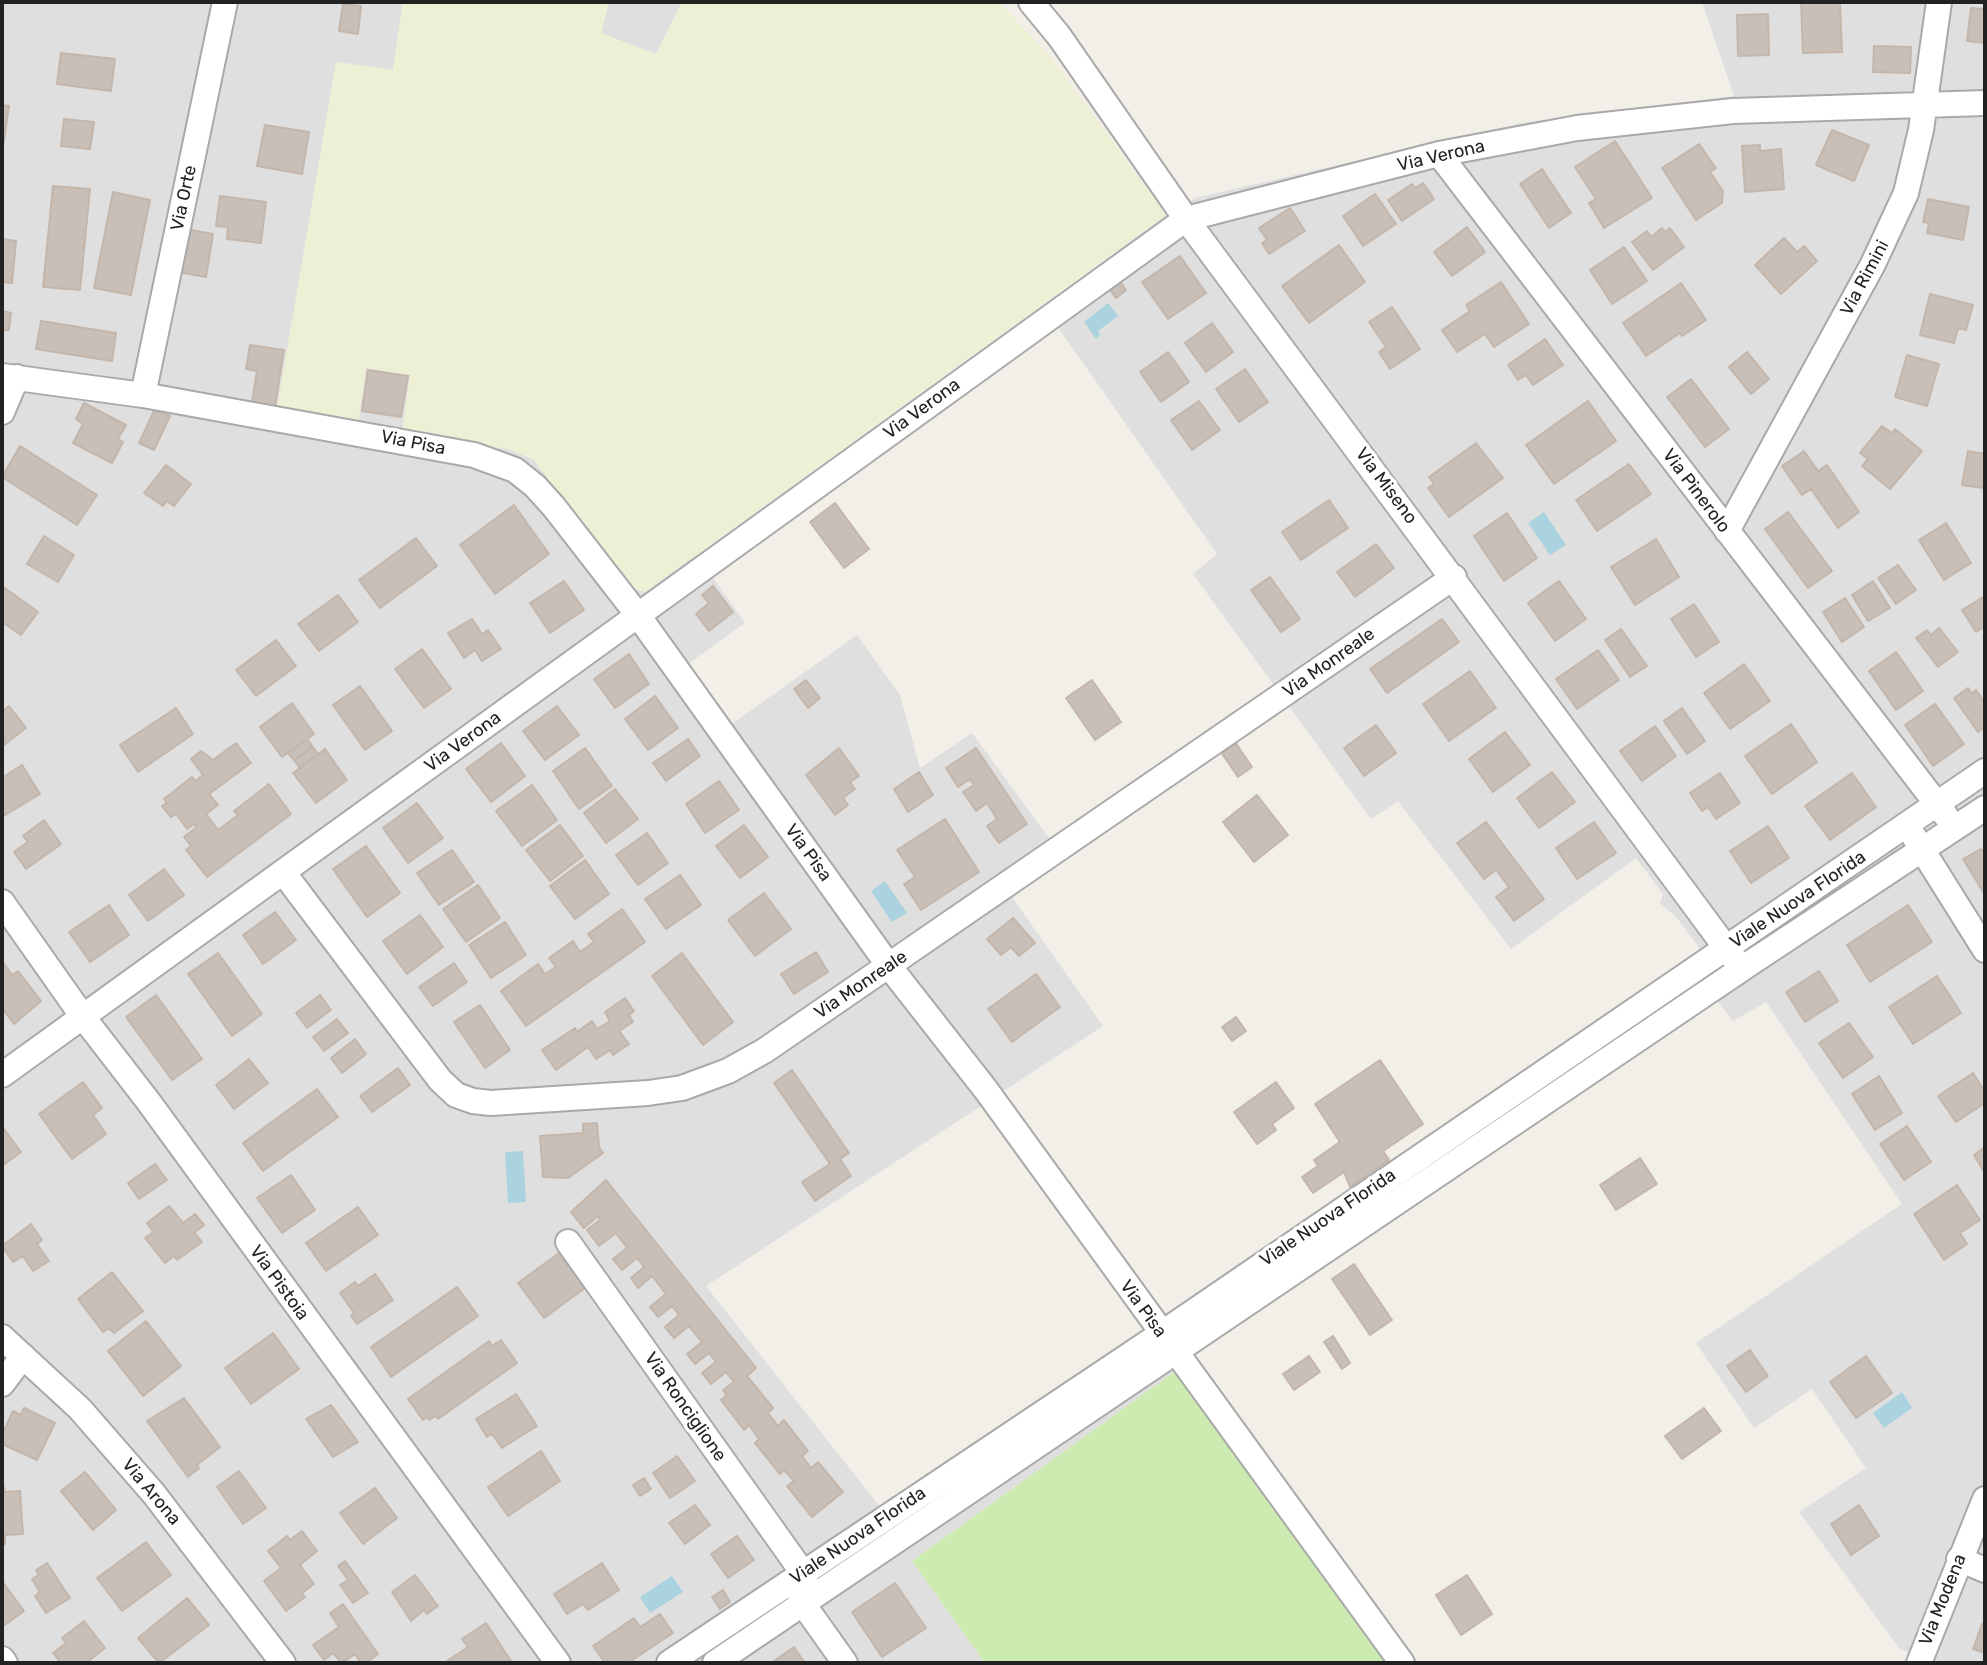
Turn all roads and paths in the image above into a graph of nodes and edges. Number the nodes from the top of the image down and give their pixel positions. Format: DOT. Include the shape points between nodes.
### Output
graph roads {
  1 [pos="225,2"];
  2 [pos="1031,2"];
  3 [pos="1939,2"];
  4 [pos="1985,103"];
  5 [pos="1925,104"];
  6 [pos="1439,155"];
  7 [pos="1186,219"];
  8 [pos="9,377"];
  9 [pos="143,395"];
  10 [pos="2,412"];
  11 [pos="1727,531"];
  12 [pos="1454,577"];
  13 [pos="636,614"];
  14 [pos="1985,771"];
  15 [pos="1937,805"];
  16 [pos="1985,808"];
  17 [pos="1907,826"];
  18 [pos="1955,827"];
  19 [pos="1922,850"];
  20 [pos="283,872"];
  21 [pos="2,902"];
  22 [pos="1727,948"];
  23 [pos="1985,950"];
  24 [pos="889,966"];
  25 [pos="1741,969"];
  26 [pos="83,1017"];
  27 [pos="2,1075"];
  28 [pos="568,1242"];
  29 [pos="2,1337"];
  30 [pos="1167,1342"];
  31 [pos="23,1356"];
  32 [pos="2,1384"];
  33 [pos="928,1488"];
  34 [pos="1985,1499"];
  35 [pos="943,1508"];
  36 [pos="1959,1559"];
  37 [pos="1985,1570"];
  38 [pos="803,1573"];
  39 [pos="802,1604"];
  40 [pos="2,1659"];
  41 [pos="5,1663"];
  42 [pos="283,1663"];
  43 [pos="558,1663"];
  44 [pos="669,1663"];
  45 [pos="715,1663"];
  46 [pos="845,1663"];
  47 [pos="1402,1663"];
  48 [pos="1919,1663"];
  1 -- 9 [label="street, Via Orte"];
  2 -- 7 [label="street, Via Miseno"];
  3 -- 5 [label="street, Via Rimini"];
  4 -- 5 [label="street, Via Verona"];
  5 -- 6 [label="street, Via Verona" via="1656,118"];
  5 -- 11 [label="street, Via Rimini" via="1913,171 1897,216"];
  6 -- 7 [label="street, Via Verona"];
  6 -- 11 [label="street, Via Pinerolo"];
  7 -- 12 [label="street, Via Miseno"];
  7 -- 13 [label="street, Via Verona"];
  8 -- 9 [label="street, Via Pisa"];
  8 -- 10 [label="street"];
  9 -- 13 [label="street, Via Pisa" via="499,463 550,501"];
  11 -- 15 [label="street, Via Pinerolo"];
  12 -- 22 [label="street, Via Miseno"];
  12 -- 24 [label="street, Via Monreale"];
  13 -- 20 [label="street, Via Verona"];
  13 -- 24 [label="street, Via Pisa"];
  14 -- 15 [label="street, Viale Nuova Florida"];
  15 -- 17 [label="street, Viale Nuova Florida"];
  15 -- 18 [label="street, Via Pinerolo"];
  16 -- 18 [label="street, Viale Nuova Florida"];
  17 -- 19 [label="street"];
  17 -- 22 [label="street, Viale Nuova Florida"];
  18 -- 19 [label="street, Viale Nuova Florida"];
  19 -- 23 [label="street"];
  19 -- 25 [label="street, Viale Nuova Florida"];
  20 -- 24 [label="street, Via Monreale" via="444,1085 473,1101 648,1093 704,1081 764,1051"];
  20 -- 26 [label="street, Via Verona"];
  21 -- 26 [label="street, Via Pistoia"];
  22 -- 25 [label="street, Via Miseno"];
  22 -- 30 [label="street, Viale Nuova Florida"];
  24 -- 30 [label="street, Via Pisa" via="986,1090"];
  25 -- 30 [label="street, Viale Nuova Florida"];
  26 -- 27 [label="street, Via Verona"];
  26 -- 43 [label="street, Via Pistoia"];
  28 -- 38 [label="street, Via Ronciglione"];
  29 -- 31 [label="street, Via Arona"];
  30 -- 33 [label="street, Viale Nuova Florida"];
  30 -- 35 [label="street, Viale Nuova Florida"];
  30 -- 47 [label="street, Via Pisa"];
  31 -- 32 [label="street"];
  31 -- 42 [label="street, Via Arona" via="80,1409 155,1494"];
  33 -- 35 [label="street"];
  33 -- 38 [label="street, Viale Nuova Florida"];
  34 -- 36 [label="street, Via Modena"];
  35 -- 39 [label="street, Viale Nuova Florida"];
  36 -- 37 [label="street"];
  36 -- 48 [label="street, Via Modena"];
  38 -- 39 [label="street"];
  38 -- 44 [label="street, Viale Nuova Florida"];
  39 -- 45 [label="street, Viale Nuova Florida"];
  39 -- 46 [label="street"];
  40 -- 41 [label="street"];
}
